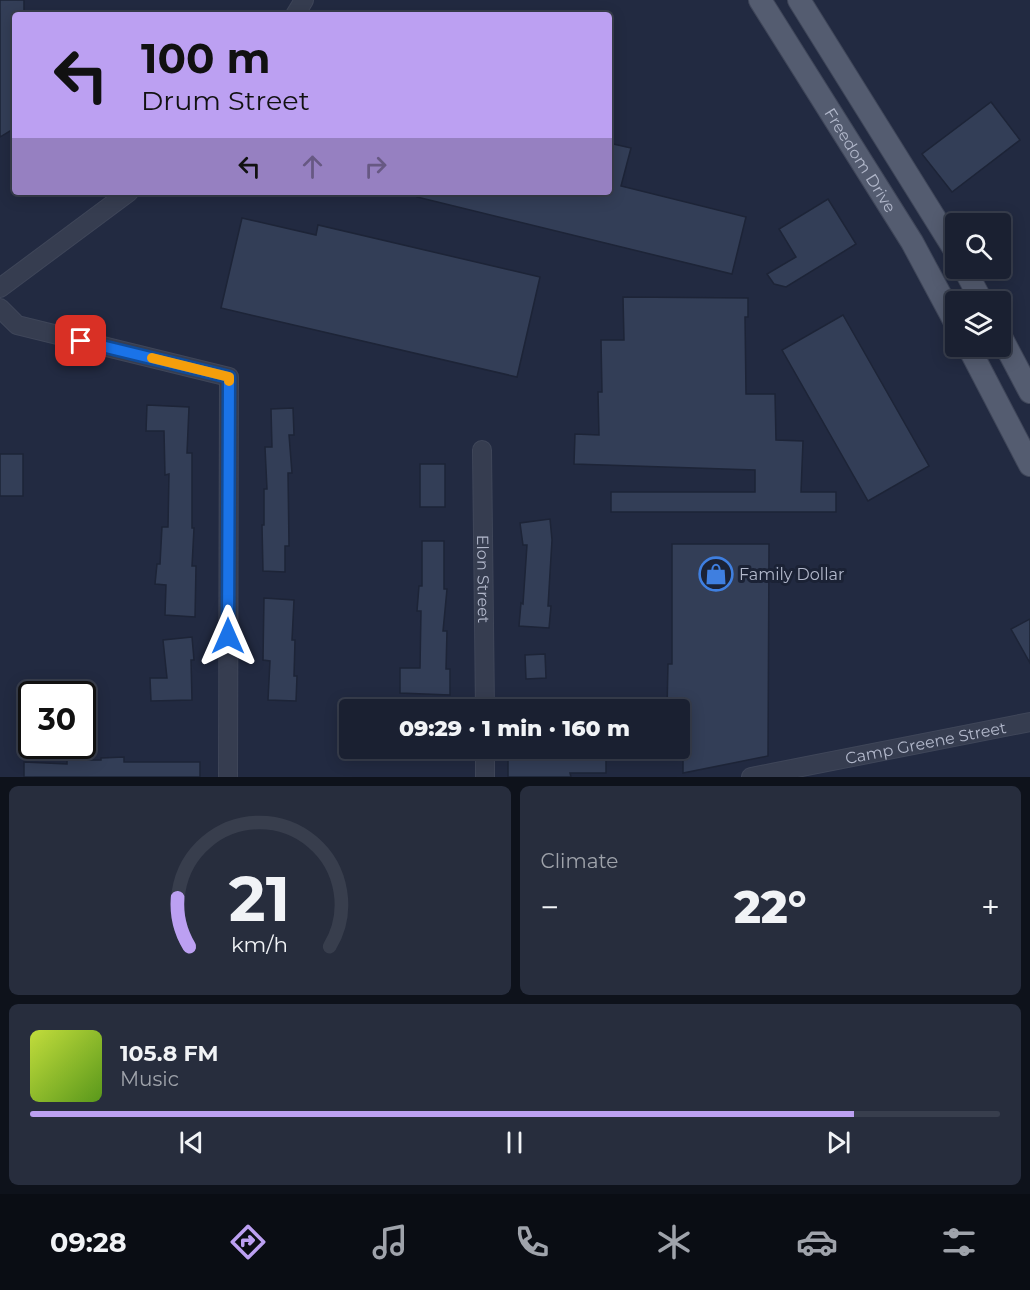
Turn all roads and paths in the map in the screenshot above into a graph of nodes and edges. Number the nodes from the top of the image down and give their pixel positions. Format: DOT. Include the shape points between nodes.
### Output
graph roads {
  1 [pos="760,0"];
  2 [pos="799,0"];
  3 [pos="125,195"];
  4 [pos="945,234"];
  5 [pos="0,288"];
  6 [pos="945,304"];
  7 [pos="0,308"];
  8 [pos="1011,356"];
  9 [pos="974,357"];
  10 [pos="1030,392"];
  11 [pos="482,450"];
  12 [pos="1030,465"];
  13 [pos="484,699"];
  14 [pos="1030,722"];
  15 [pos="485,759"];
  16 [pos="228,777"];
  17 [pos="485,777"];
  18 [pos="752,777"];
  1 -- 6 [label="main road, Freedom Drive" via="912,242"];
  2 -- 4 [label="main road, Freedom Drive"];
  3 -- 5 [label="street"];
  7 -- 16 [label="street" via="17,325 229,377"];
  8 -- 10 [label="main road"];
  9 -- 12 [label="main road"];
  11 -- 13 [label="street, Elon Street"];
  14 -- 18 [label="street, Camp Greene Street"];
  15 -- 17 [label="street"];
}
